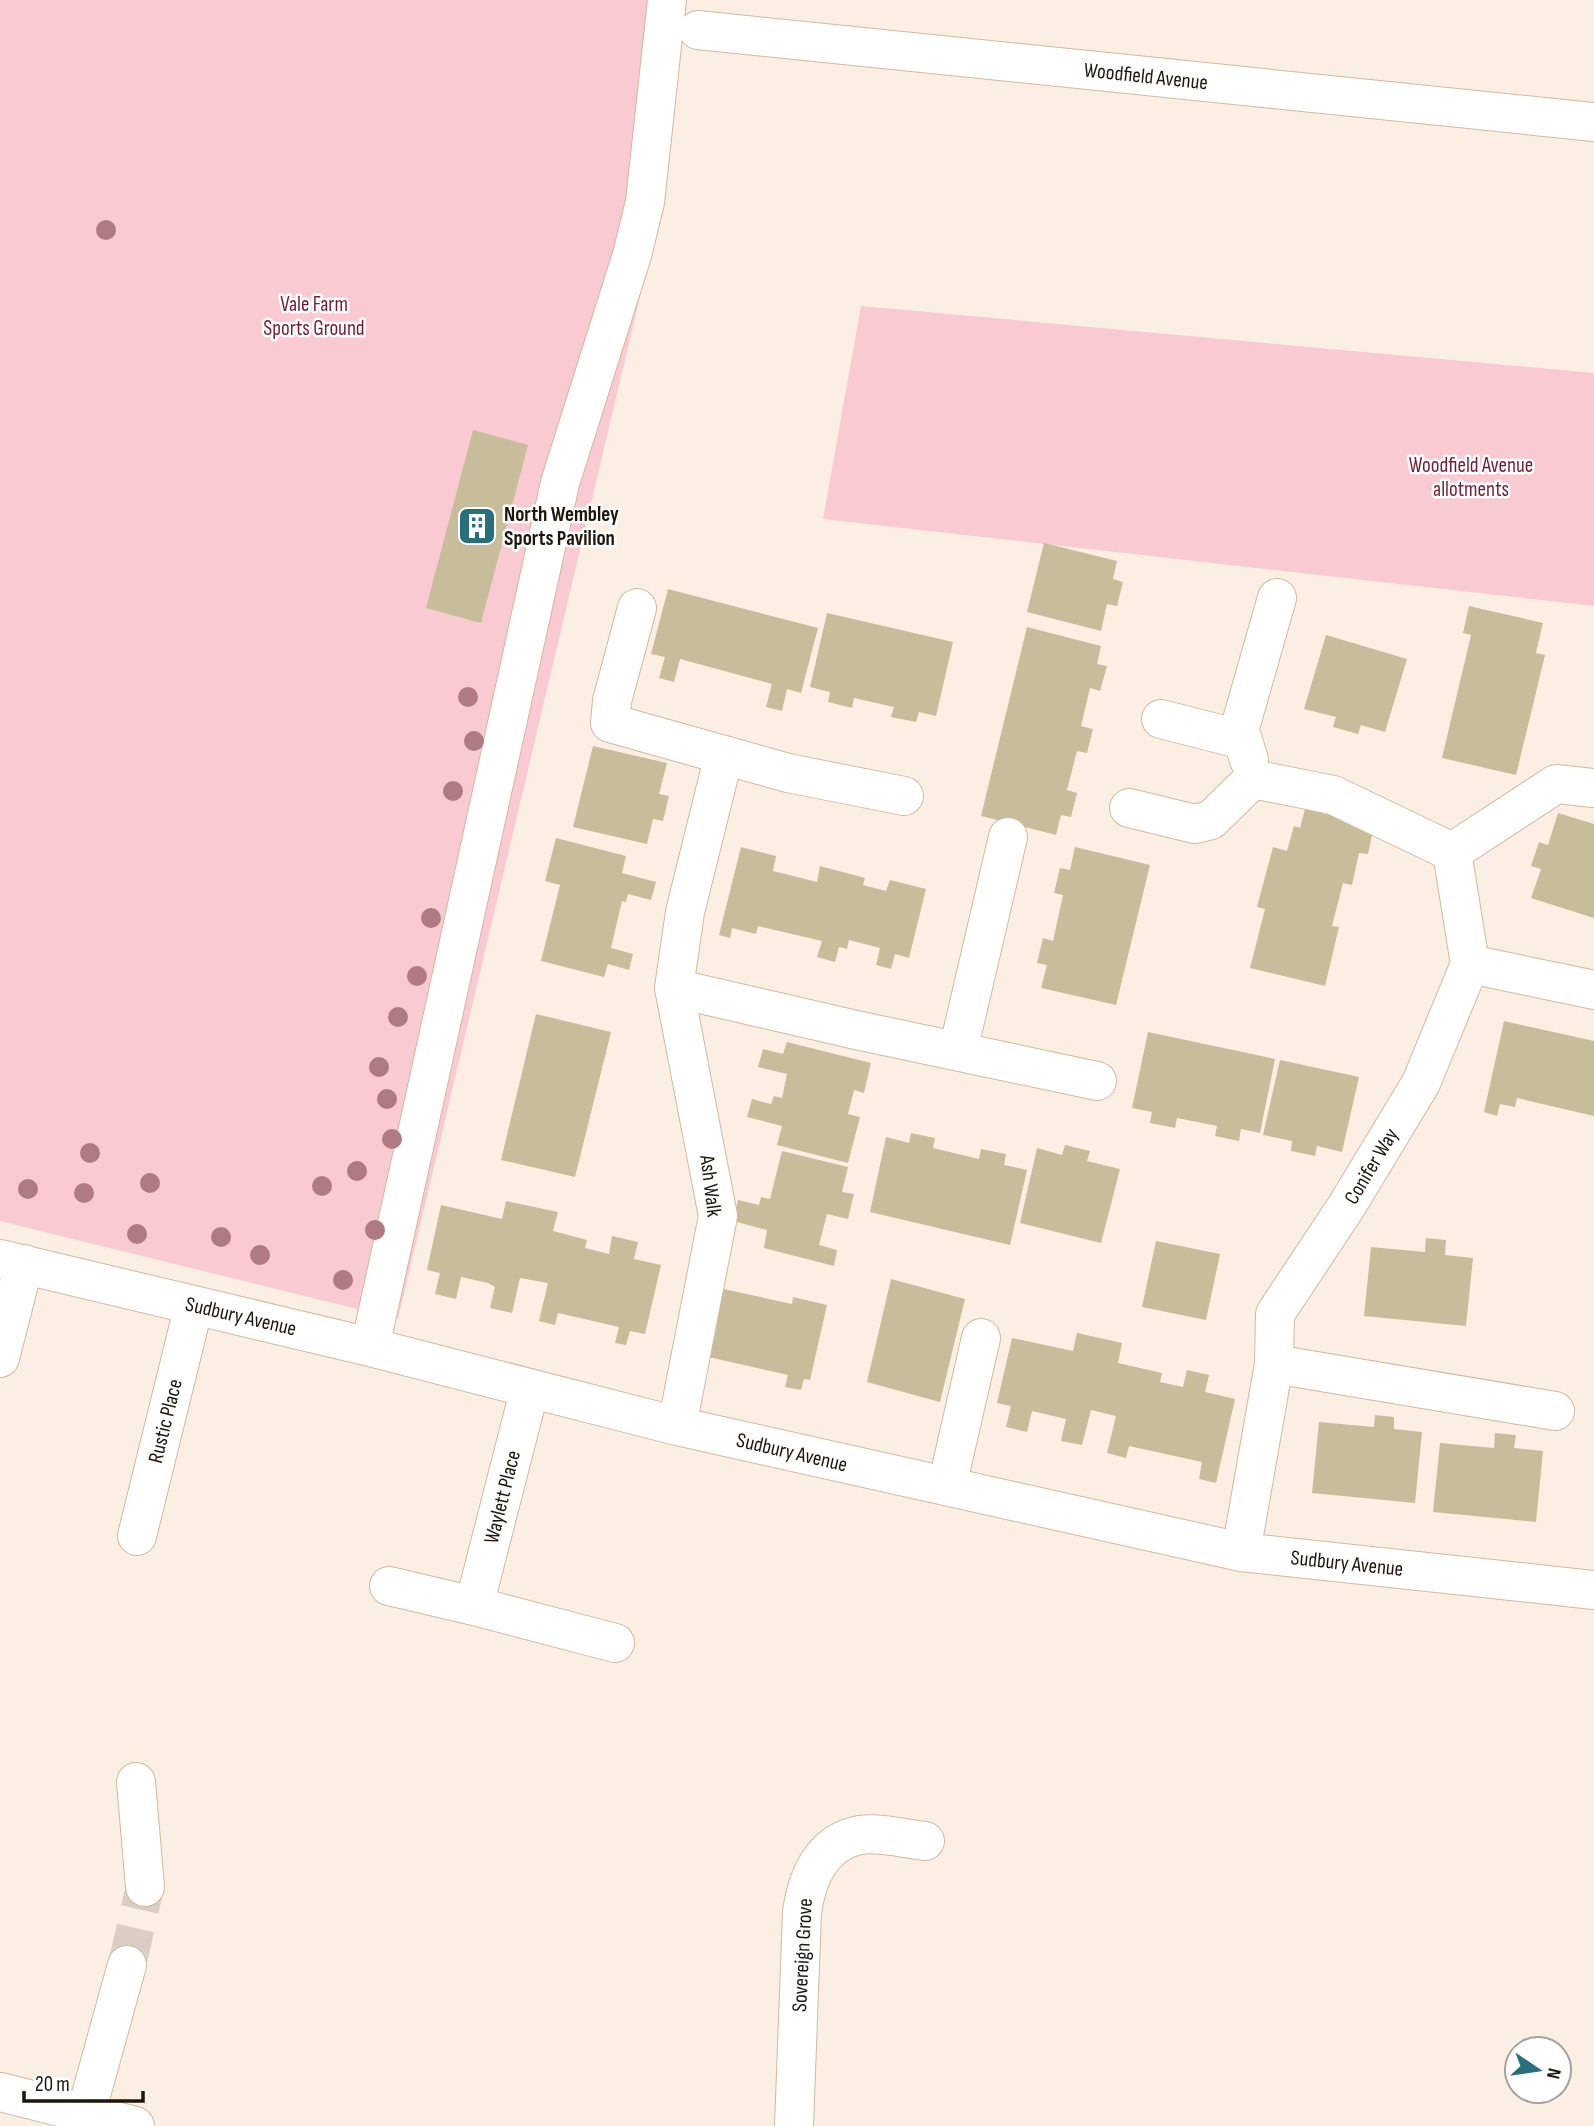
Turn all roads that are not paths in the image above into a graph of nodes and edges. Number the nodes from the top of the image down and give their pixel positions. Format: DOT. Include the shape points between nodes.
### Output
graph roads {
  1 [pos="667,0"];
  2 [pos="698,30"];
  3 [pos="1594,122"];
  4 [pos="1277,598"];
  5 [pos="637,608"];
  6 [pos="1161,719"];
  7 [pos="1237,738"];
  8 [pos="723,755"];
  9 [pos="1253,779"];
  10 [pos="1594,788"];
  11 [pos="904,796"];
  12 [pos="1129,808"];
  13 [pos="1008,837"];
  14 [pos="1452,852"];
  15 [pos="1471,964"];
  16 [pos="674,988"];
  17 [pos="1594,990"];
  18 [pos="958,1051"];
  19 [pos="1097,1080"];
  20 [pos="12,1261"];
  21 [pos="194,1305"];
  22 [pos="981,1338"];
  23 [pos="370,1347"];
  24 [pos="0,1358"];
  25 [pos="1274,1364"];
  26 [pos="530,1388"];
  27 [pos="1555,1411"];
  28 [pos="677,1426"];
  29 [pos="947,1486"];
  30 [pos="137,1536"];
  31 [pos="1241,1552"];
  32 [pos="389,1586"];
  33 [pos="1594,1590"];
  34 [pos="474,1606"];
  35 [pos="615,1643"];
  36 [pos="136,1782"];
  37 [pos="925,1841"];
  38 [pos="145,1887"];
  39 [pos="127,1965"];
  40 [pos="0,2092"];
  41 [pos="86,2113"];
  42 [pos="135,2126"];
  43 [pos="794,2126"];
  1 -- 23 [label="street" via="645,202 560,483"];
  2 -- 3 [label="street, Woodfield Avenue"];
  4 -- 7 [label="street"];
  5 -- 8 [label="street" via="610,723"];
  6 -- 7 [label="street"];
  7 -- 9 [label="street" via="1245,746"];
  8 -- 11 [label="street"];
  8 -- 16 [label="street, Ash Walk" via="685,912"];
  9 -- 12 [label="street" via="1211,820 1195,824"];
  9 -- 14 [label="street" via="1333,794"];
  10 -- 14 [label="street" via="1556,784"];
  13 -- 18 [label="street"];
  14 -- 15 [label="street"];
  15 -- 17 [label="street"];
  15 -- 25 [label="street, Conifer Way" via="1421,1083 1275,1314"];
  16 -- 18 [label="street"];
  16 -- 28 [label="street, Ash Walk" via="718,1216"];
  18 -- 19 [label="street"];
  20 -- 21 [label="street, Sudbury Avenue"];
  20 -- 24 [label="street"];
  21 -- 23 [label="street, Sudbury Avenue"];
  21 -- 30 [label="street, Rustic Place"];
  22 -- 29 [label="street"];
  23 -- 26 [label="street, Sudbury Avenue"];
  25 -- 27 [label="street"];
  25 -- 31 [label="street, Conifer Way"];
  26 -- 28 [label="street, Sudbury Avenue"];
  26 -- 34 [label="street, Waylett Place"];
  28 -- 29 [label="street, Sudbury Avenue"];
  29 -- 31 [label="street, Sudbury Avenue"];
  31 -- 33 [label="street, Sudbury Avenue"];
  32 -- 34 [label="street"];
  34 -- 35 [label="street"];
  36 -- 38 [label="street"];
  37 -- 43 [label="street, Sovereign Grove" via="860,1835 827,1849 807,1881"];
  39 -- 41 [label="street"];
  40 -- 41 [label="street"];
  41 -- 42 [label="street"];
}
